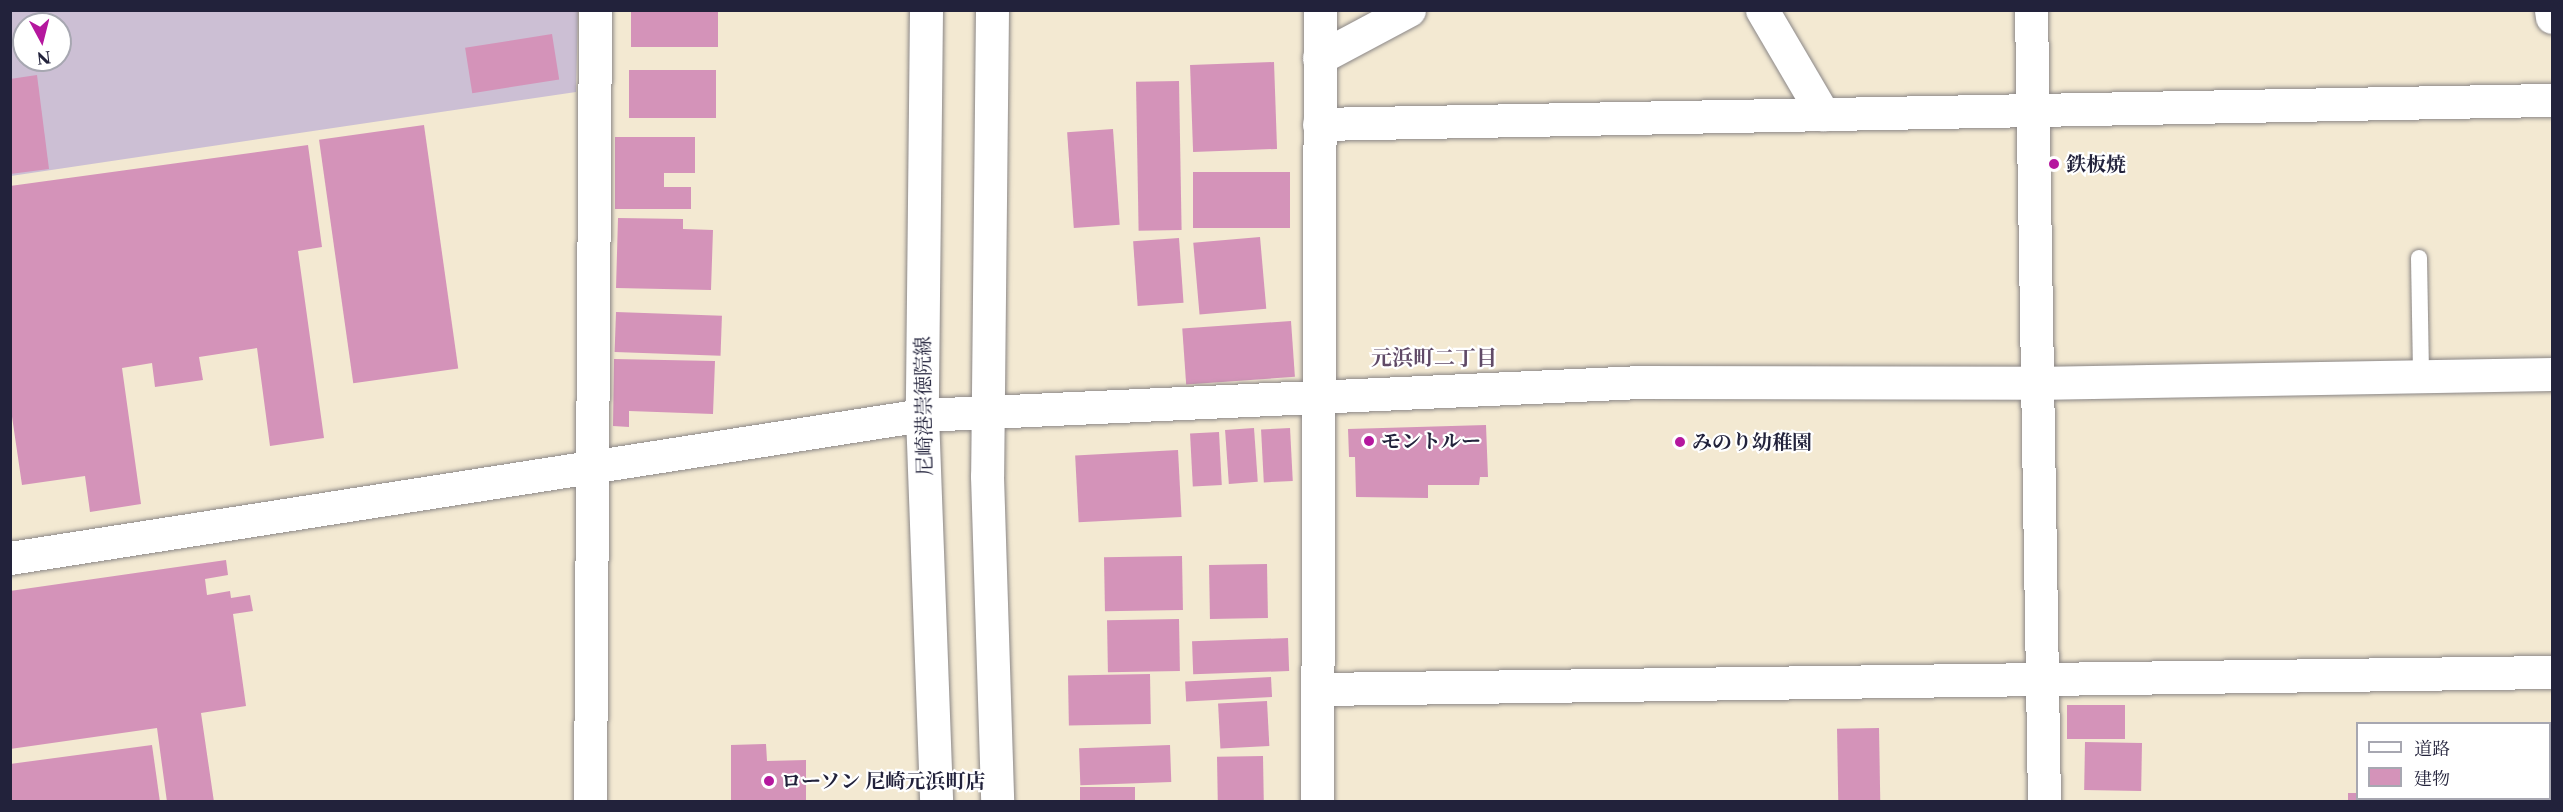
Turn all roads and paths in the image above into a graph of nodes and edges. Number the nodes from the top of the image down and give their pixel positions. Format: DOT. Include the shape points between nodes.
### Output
graph roads {
  1 [pos="596,10"];
  2 [pos="926,10"];
  3 [pos="992,10"];
  4 [pos="1320,10"];
  5 [pos="1409,10"];
  6 [pos="1762,10"];
  7 [pos="2031,10"];
  8 [pos="2551,10"];
  9 [pos="2553,17"];
  10 [pos="1319,58"];
  11 [pos="2553,100"];
  12 [pos="2033,108"];
  13 [pos="1822,114"];
  14 [pos="1319,124"];
  15 [pos="2419,258"];
  16 [pos="2553,374"];
  17 [pos="2421,376"];
  18 [pos="2035,383"];
  19 [pos="1318,396"];
  20 [pos="989,410"];
  21 [pos="922,415"];
  22 [pos="593,467"];
  23 [pos="10,558"];
  24 [pos="2553,672"];
  25 [pos="2041,679"];
  26 [pos="1318,689"];
  27 [pos="590,801"];
  28 [pos="936,801"];
  29 [pos="997,801"];
  30 [pos="1317,801"];
  31 [pos="2044,801"];
  1 -- 22 [label="street"];
  2 -- 21 [label="street, 尼崎港崇徳院線"];
  3 -- 20 [label="street"];
  4 -- 10 [label="street"];
  5 -- 10 [label="street"];
  6 -- 13 [label="street"];
  7 -- 12 [label="street"];
  8 -- 9 [label="street"];
  10 -- 14 [label="street"];
  11 -- 12 [label="street"];
  12 -- 13 [label="street"];
  12 -- 18 [label="street"];
  13 -- 14 [label="street"];
  14 -- 19 [label="street"];
  15 -- 17 [label="lane"];
  16 -- 17 [label="street"];
  17 -- 18 [label="street"];
  18 -- 19 [label="street" via="1641,382"];
  18 -- 25 [label="street"];
  19 -- 20 [label="street"];
  19 -- 26 [label="street"];
  20 -- 21 [label="street"];
  20 -- 29 [label="street" via="987,476"];
  21 -- 22 [label="street"];
  21 -- 28 [label="street, 尼崎港崇徳院線"];
  22 -- 23 [label="street"];
  22 -- 27 [label="street"];
  24 -- 25 [label="street"];
  25 -- 26 [label="street"];
  25 -- 31 [label="street"];
  26 -- 30 [label="street"];
}
